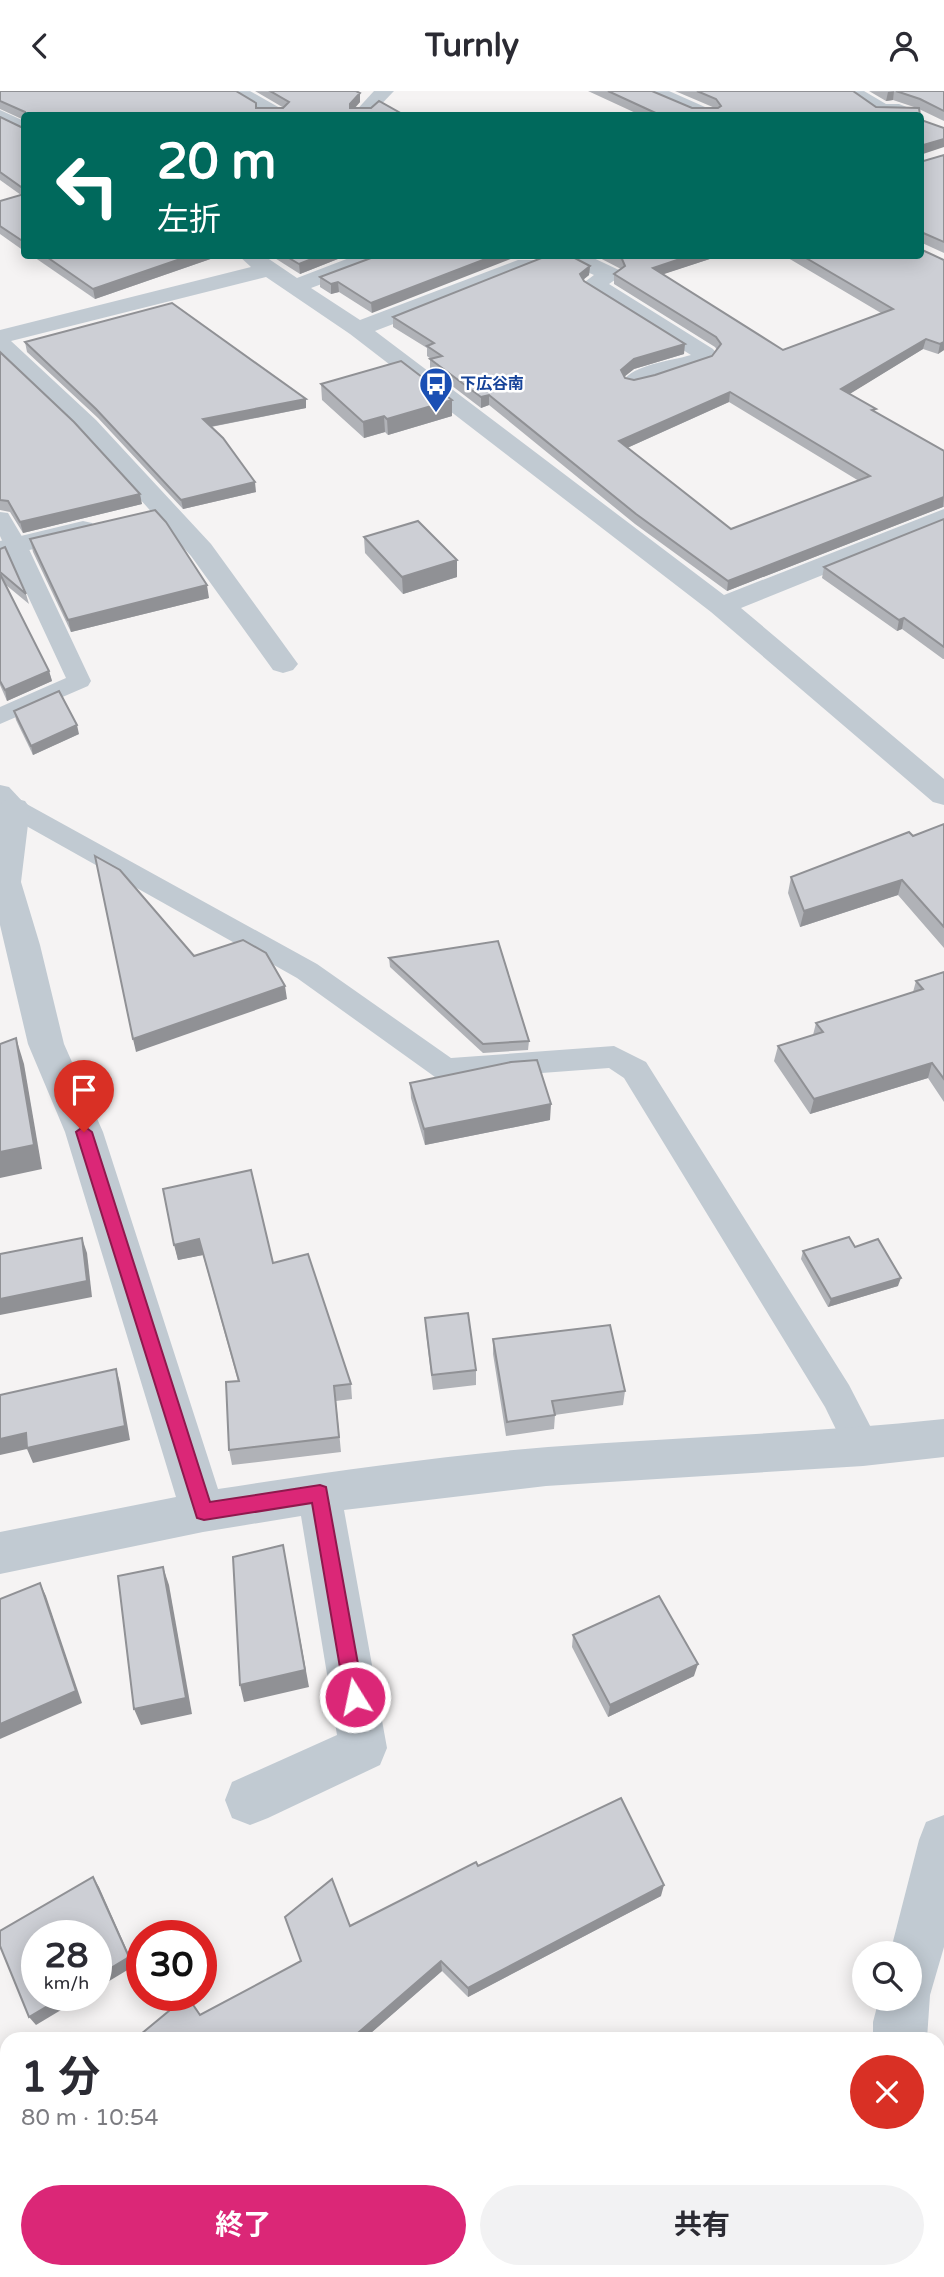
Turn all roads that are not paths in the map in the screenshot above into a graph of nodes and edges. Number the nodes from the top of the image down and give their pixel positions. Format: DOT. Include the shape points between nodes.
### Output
graph roads {
  1 [pos="236,91"];
  2 [pos="355,91"];
  3 [pos="653,91"];
  4 [pos="851,91"];
  5 [pos="715,94"];
  6 [pos="381,96"];
  7 [pos="681,104"];
  8 [pos="883,110"];
  9 [pos="277,112"];
  10 [pos="364,112"];
  11 [pos="701,112"];
  12 [pos="874,112"];
  13 [pos="903,112"];
  14 [pos="0,115"];
  15 [pos="21,126"];
  16 [pos="367,259"];
  17 [pos="541,259"];
  18 [pos="577,259"];
  19 [pos="259,262"];
  20 [pos="295,286"];
  21 [pos="358,329"];
  22 [pos="0,337"];
  23 [pos="0,343"];
  24 [pos="634,382"];
  25 [pos="163,510"];
  26 [pos="136,516"];
  27 [pos="944,517"];
  28 [pos="0,518"];
  29 [pos="109,523"];
  30 [pos="8,547"];
  31 [pos="721,606"];
  32 [pos="283,664"];
  33 [pos="0,716"];
  34 [pos="944,795"];
  35 [pos="7,801"];
  36 [pos="944,1439"];
  37 [pos="863,1447"];
  38 [pos="320,1493"];
  39 [pos="204,1512"];
  40 [pos="0,1553"];
  41 [pos="250,1800"];
  42 [pos="944,1840"];
  43 [pos="919,1941"];
  44 [pos="902,2011"];
  45 [pos="900,2032"];
  1 -- 9 [label="street"];
  2 -- 6 [label="street"];
  3 -- 7 [label="street"];
  4 -- 8 [label="street"];
  5 -- 7 [label="street"];
  6 -- 10 [label="street"];
  7 -- 11 [label="street"];
  8 -- 12 [label="street"];
  8 -- 13 [label="street" via="892,107"];
  14 -- 15 [label="street"];
  16 -- 20 [label="street"];
  17 -- 21 [label="street"];
  18 -- 24 [label="street" via="611,275 593,284 705,354 701,360"];
  19 -- 20 [label="street"];
  19 -- 22 [label="street"];
  20 -- 21 [label="street"];
  21 -- 31 [label="street"];
  23 -- 25 [label="street" via="88,425"];
  25 -- 26 [label="street"];
  25 -- 32 [label="street" via="201,549"];
  27 -- 31 [label="street"];
  28 -- 30 [label="lane"];
  29 -- 30 [label="street"];
  30 -- 33 [label="lane" via="79,681"];
  31 -- 34 [label="street"];
  35 -- 37 [label="lane" via="307,971 446,1069 614,1056 635,1070 837,1396"];
  35 -- 39 [label="street" via="4,882 46,1044 84,1132"];
  36 -- 37 [label="street"];
  37 -- 38 [label="street" via="546,1467"];
  38 -- 39 [label="street"];
  38 -- 41 [label="street" via="363,1748"];
  39 -- 40 [label="street"];
  42 -- 43 [label="street"];
  44 -- 45 [label="street"];
}
